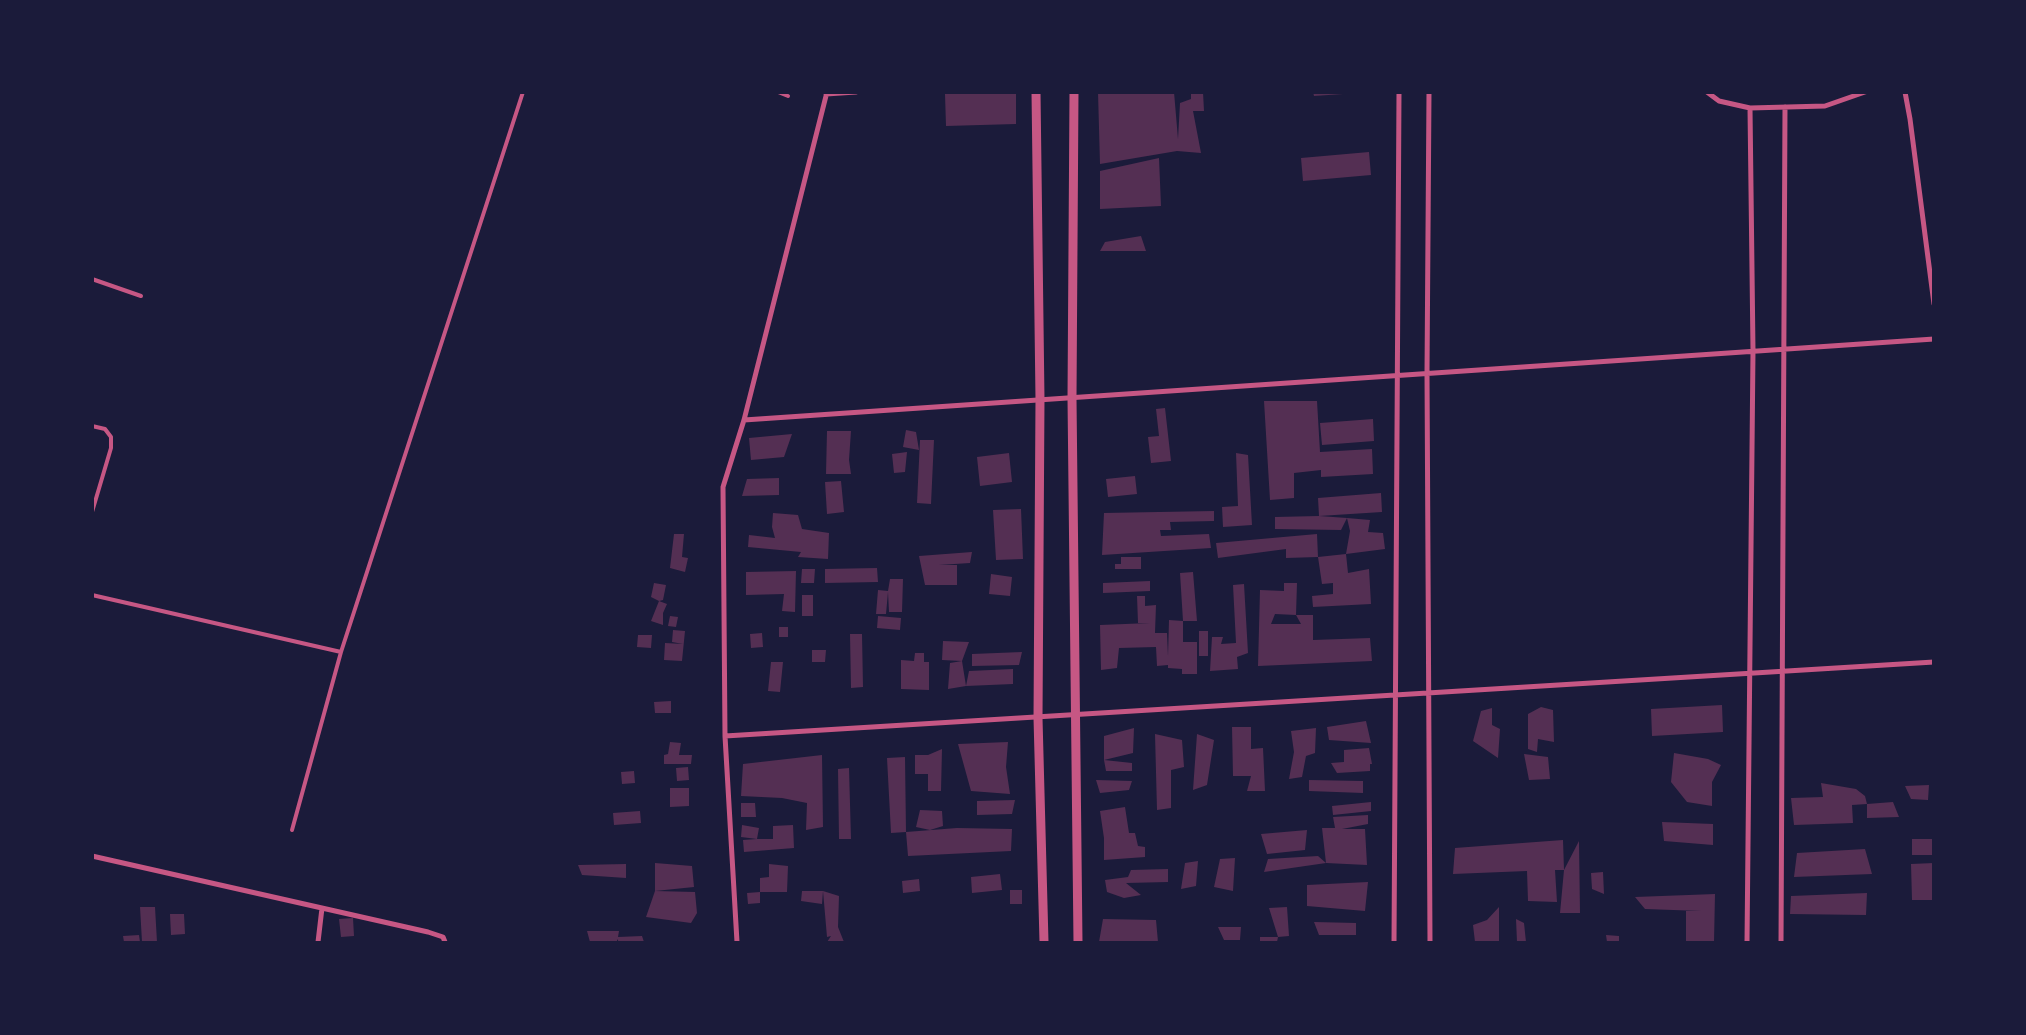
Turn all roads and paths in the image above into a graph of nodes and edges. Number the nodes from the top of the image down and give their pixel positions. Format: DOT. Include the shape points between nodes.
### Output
graph roads {
  1 [pos="523,92"];
  2 [pos="778,92"];
  3 [pos="856,92"];
  4 [pos="1036,92"];
  5 [pos="1074,92"];
  6 [pos="1399,92"];
  7 [pos="1429,92"];
  8 [pos="1707,92"];
  9 [pos="1865,92"];
  10 [pos="1905,92"];
  11 [pos="826,93"];
  12 [pos="788,96"];
  13 [pos="1785,107"];
  14 [pos="1750,108"];
  15 [pos="92,279"];
  16 [pos="141,296"];
  17 [pos="1934,304"];
  18 [pos="1934,339"];
  19 [pos="1785,349"];
  20 [pos="1753,351"];
  21 [pos="1427,373"];
  22 [pos="1398,376"];
  23 [pos="1072,398"];
  24 [pos="1040,400"];
  25 [pos="744,420"];
  26 [pos="92,426"];
  27 [pos="92,512"];
  28 [pos="92,595"];
  29 [pos="341,652"];
  30 [pos="1934,662"];
  31 [pos="1781,672"];
  32 [pos="1749,674"];
  33 [pos="1429,693"];
  34 [pos="1394,696"];
  35 [pos="1075,717"];
  36 [pos="1038,718"];
  37 [pos="725,736"];
  38 [pos="292,830"];
  39 [pos="92,856"];
  40 [pos="322,908"];
  41 [pos="444,940"];
  42 [pos="318,942"];
  43 [pos="737,942"];
  44 [pos="1044,942"];
  45 [pos="1078,942"];
  46 [pos="1394,942"];
  47 [pos="1430,942"];
  48 [pos="1748,942"];
  49 [pos="1781,942"];
  1 -- 29 [label="lane"];
  2 -- 12 [label="lane"];
  3 -- 11 [label="street"];
  4 -- 24 [label="street"];
  5 -- 23 [label="street"];
  6 -- 22 [label="street"];
  7 -- 21 [label="street"];
  8 -- 14 [label="street" via="1719,101"];
  9 -- 13 [label="street" via="1824,106"];
  10 -- 17 [label="street"];
  11 -- 25 [label="street"];
  13 -- 14 [label="street"];
  13 -- 19 [label="street"];
  14 -- 20 [label="street"];
  15 -- 16 [label="lane"];
  18 -- 19 [label="street"];
  19 -- 20 [label="street"];
  19 -- 31 [label="street"];
  20 -- 21 [label="street"];
  20 -- 32 [label="street"];
  21 -- 22 [label="street"];
  21 -- 33 [label="street"];
  22 -- 23 [label="street"];
  22 -- 34 [label="street"];
  23 -- 24 [label="street"];
  23 -- 35 [label="street"];
  24 -- 25 [label="street"];
  24 -- 36 [label="street"];
  25 -- 37 [label="street" via="722,487"];
  26 -- 27 [label="lane" via="105,429 111,437"];
  28 -- 29 [label="lane"];
  29 -- 38 [label="lane"];
  30 -- 31 [label="street"];
  31 -- 32 [label="street"];
  31 -- 49 [label="street"];
  32 -- 33 [label="street"];
  32 -- 48 [label="street"];
  33 -- 34 [label="street"];
  33 -- 47 [label="street"];
  34 -- 35 [label="street"];
  34 -- 46 [label="street"];
  35 -- 36 [label="street"];
  35 -- 45 [label="street"];
  36 -- 37 [label="street"];
  36 -- 44 [label="street"];
  37 -- 43 [label="street"];
  39 -- 40 [label="street"];
  40 -- 41 [label="street"];
  40 -- 42 [label="street"];
}
